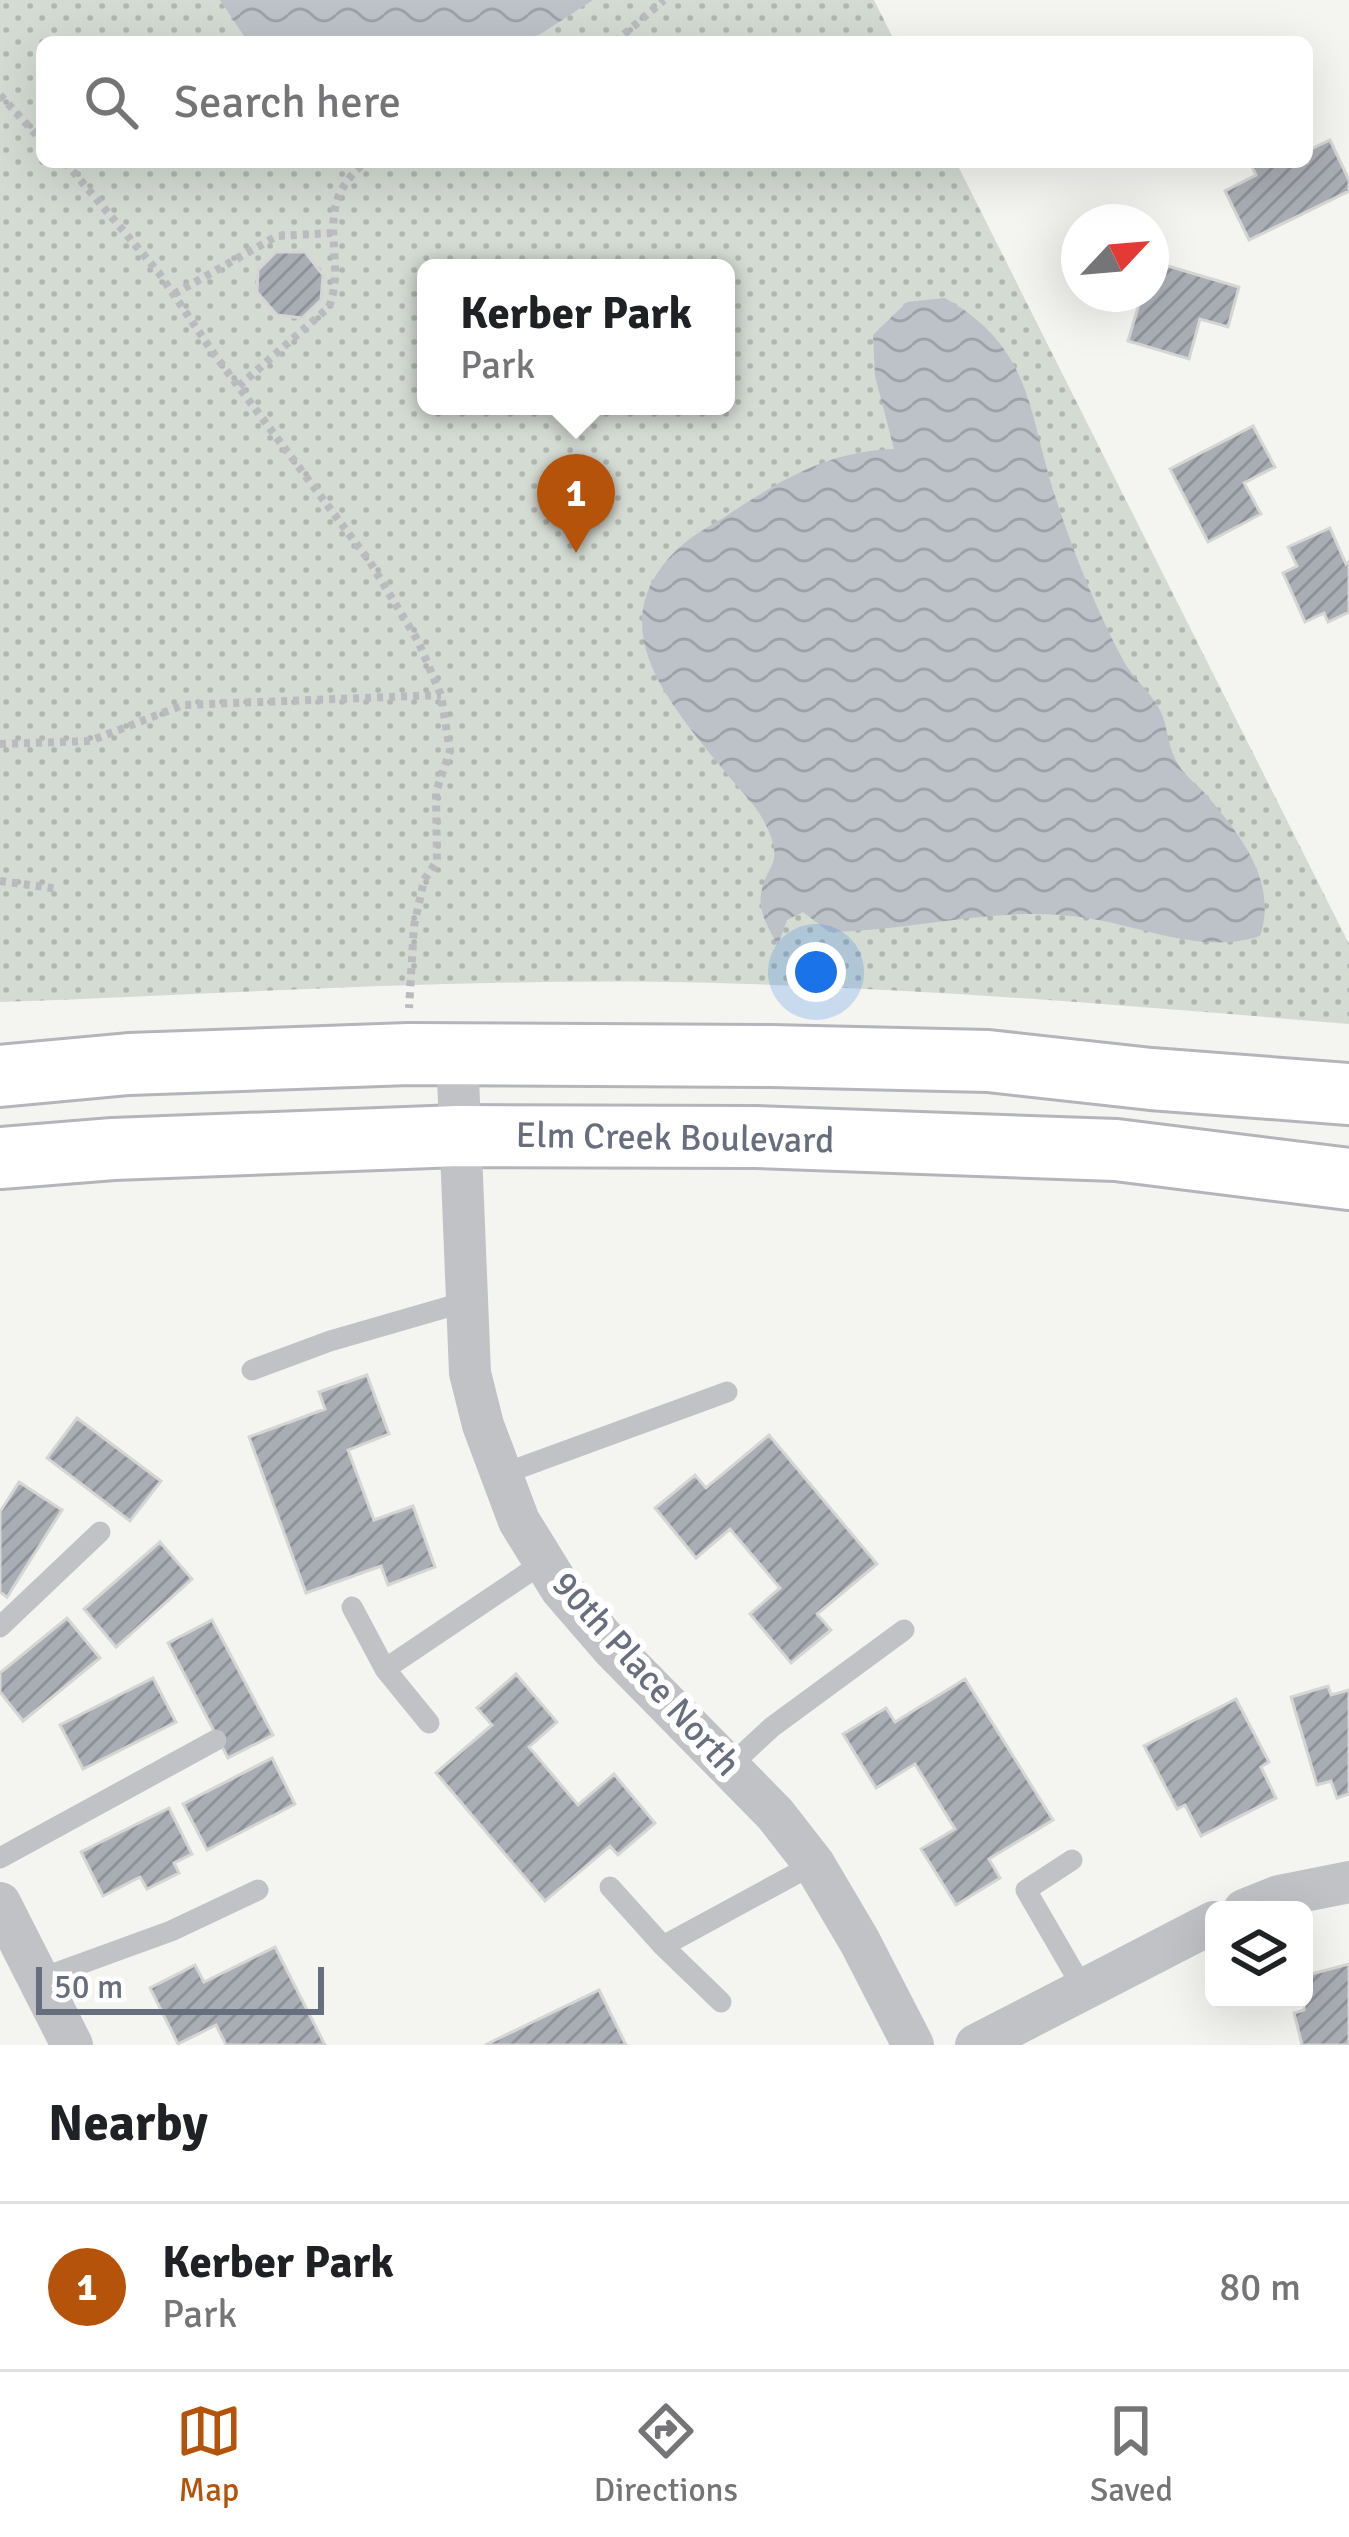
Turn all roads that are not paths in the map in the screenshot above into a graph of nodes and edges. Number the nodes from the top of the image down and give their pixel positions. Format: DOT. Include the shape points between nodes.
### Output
graph roads {
  1 [pos="432,1038"];
  2 [pos="0,1076"];
  3 [pos="1349,1094"];
  4 [pos="458,1136"];
  5 [pos="0,1158"];
  6 [pos="1349,1179"];
  7 [pos="465,1302"];
  8 [pos="252,1370"];
  9 [pos="727,1392"];
  10 [pos="500,1475"];
  11 [pos="100,1532"];
  12 [pos="544,1562"];
  13 [pos="352,1607"];
  14 [pos="0,1628"];
  15 [pos="904,1630"];
  16 [pos="385,1669"];
  17 [pos="430,1723"];
  18 [pos="216,1739"];
  19 [pos="730,1766"];
  20 [pos="0,1858"];
  21 [pos="1072,1860"];
  22 [pos="814,1864"];
  23 [pos="1349,1882"];
  24 [pos="610,1887"];
  25 [pos="258,1889"];
  26 [pos="1266,1901"];
  27 [pos="0,1903"];
  28 [pos="1205,1927"];
  29 [pos="663,1946"];
  30 [pos="39,1979"];
  31 [pos="1084,1990"];
  32 [pos="721,2002"];
  33 [pos="72,2045"];
  34 [pos="913,2045"];
  35 [pos="976,2045"];
  1 -- 2 [label="main road"];
  1 -- 3 [label="main road" via="988,1061"];
  1 -- 4 [label="street, 90th Place North"];
  4 -- 5 [label="main road, Elm Creek Boulevard"];
  4 -- 6 [label="main road, Elm Creek Boulevard" via="1117,1150"];
  4 -- 7 [label="street, 90th Place North"];
  7 -- 8 [label="lane"];
  7 -- 10 [label="street, 90th Place North" via="470,1373"];
  9 -- 10 [label="lane"];
  10 -- 12 [label="street, 90th Place North"];
  11 -- 14 [label="lane"];
  12 -- 16 [label="lane"];
  12 -- 19 [label="street, 90th Place North" via="613,1648"];
  13 -- 16 [label="lane"];
  15 -- 19 [label="lane"];
  16 -- 17 [label="lane"];
  18 -- 20 [label="lane"];
  19 -- 22 [label="street, 90th Place North"];
  21 -- 31 [label="lane" via="1026,1890"];
  22 -- 29 [label="lane"];
  22 -- 34 [label="street, 90th Place North"];
  23 -- 26 [label="street"];
  24 -- 29 [label="lane"];
  25 -- 30 [label="lane"];
  27 -- 30 [label="street"];
  28 -- 31 [label="street"];
  29 -- 32 [label="lane"];
  30 -- 33 [label="street"];
  31 -- 35 [label="street"];
}
